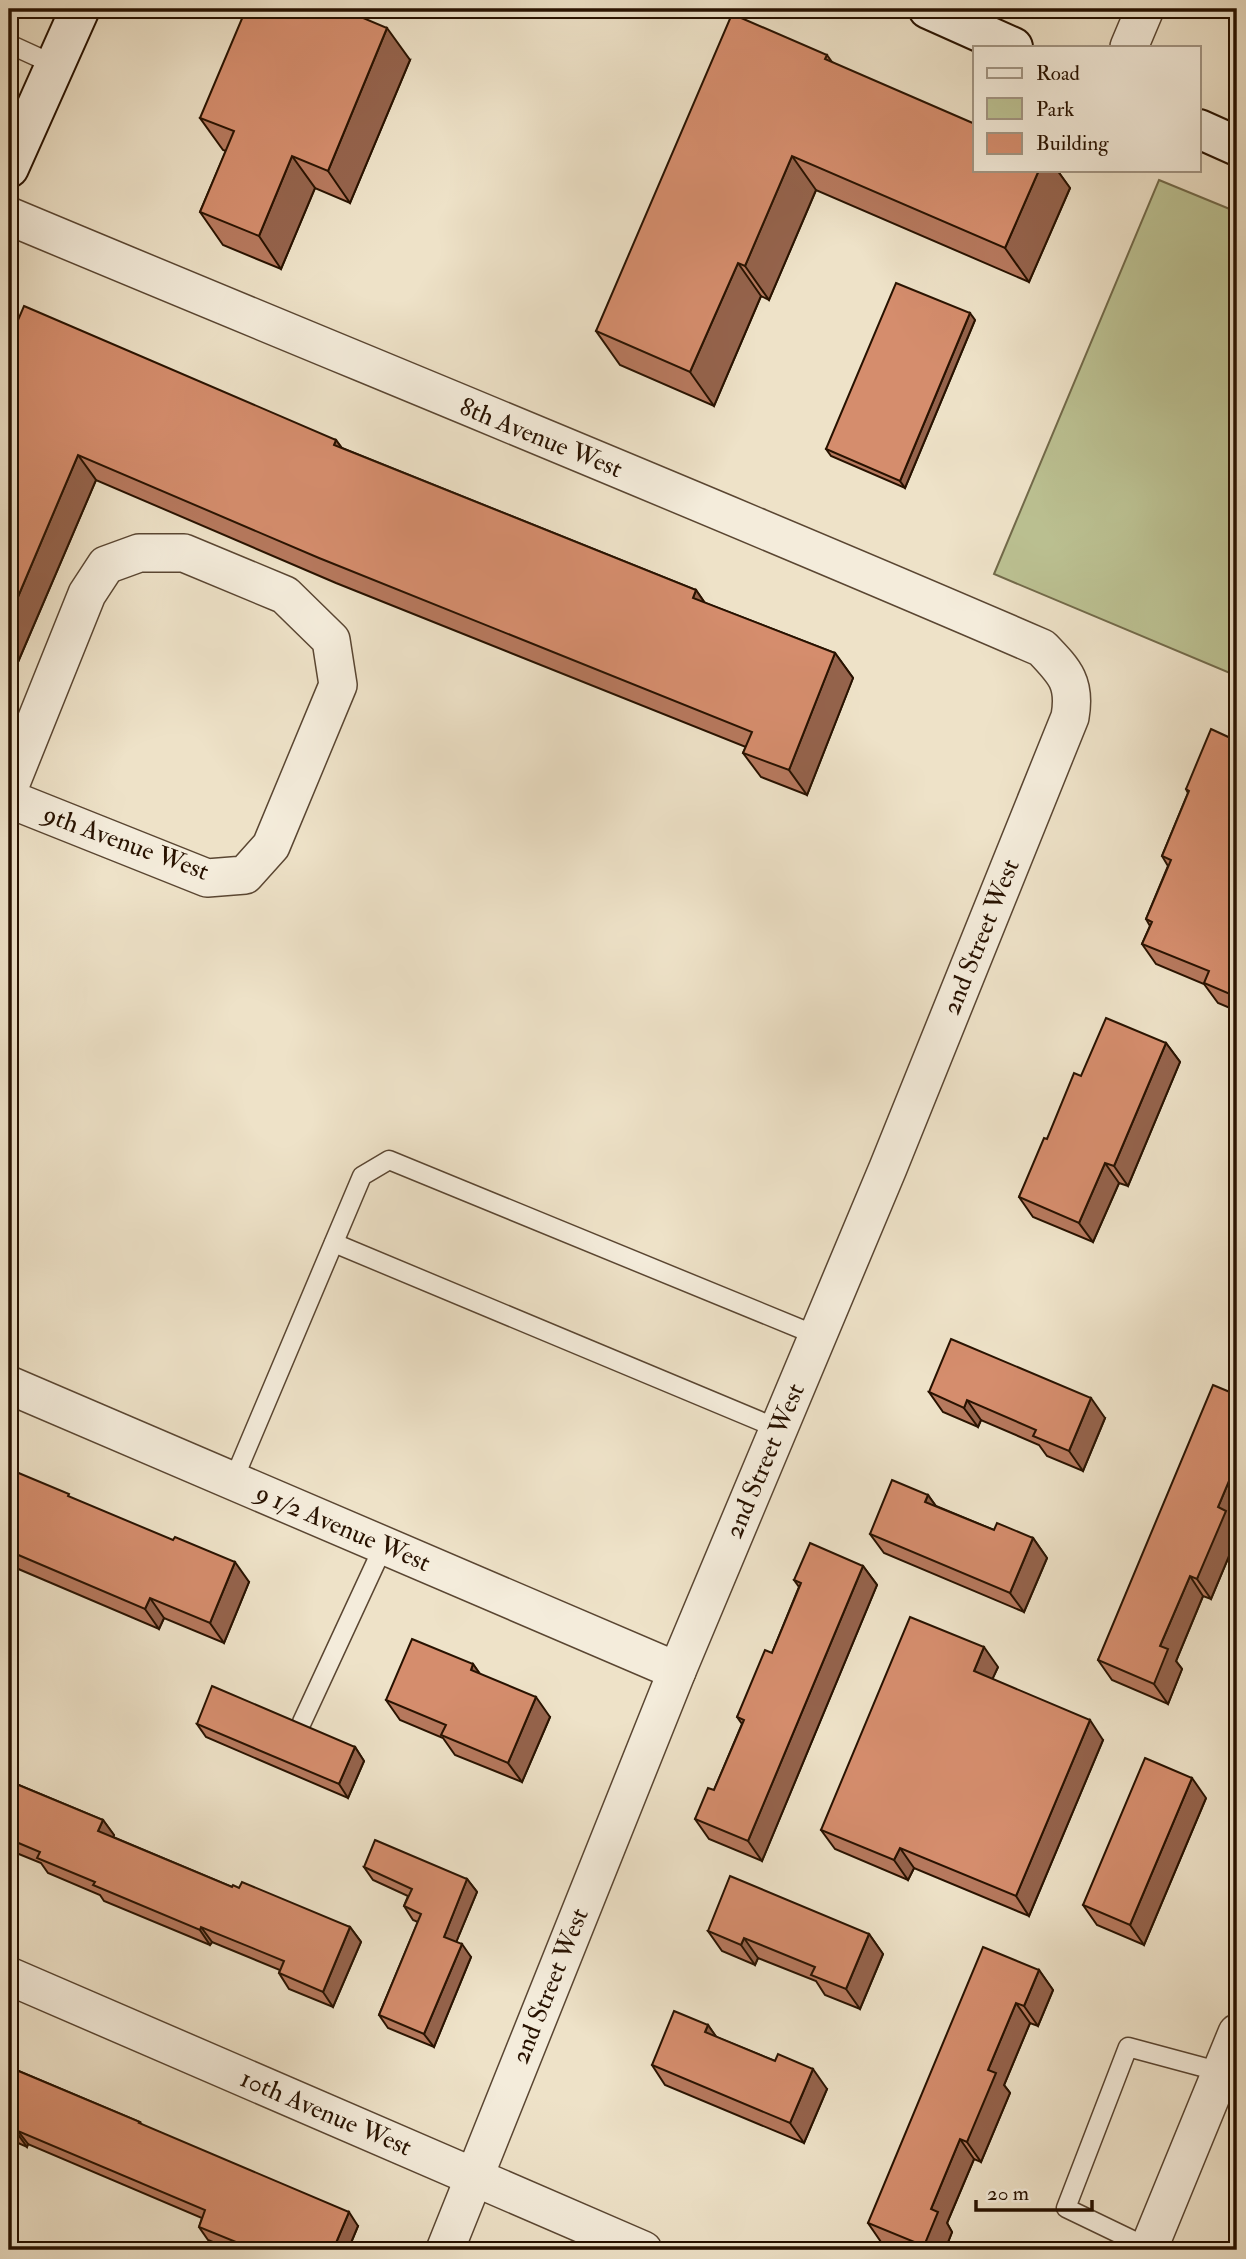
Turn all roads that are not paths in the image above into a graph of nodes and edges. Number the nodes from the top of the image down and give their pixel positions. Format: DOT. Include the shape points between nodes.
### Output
graph roads {
  1 [pos="80,9"];
  2 [pos="928,9"];
  3 [pos="1145,9"];
  4 [pos="9,44"];
  5 [pos="1011,46"];
  6 [pos="1129,46"];
  7 [pos="55,65"];
  8 [pos="1200,129"];
  9 [pos="1237,146"];
  10 [pos="9,168"];
  11 [pos="9,216"];
  12 [pos="1065,672"];
  13 [pos="9,788"];
  14 [pos="9,799"];
  15 [pos="334,1242"];
  16 [pos="818,1335"];
  17 [pos="9,1385"];
  18 [pos="779,1429"];
  19 [pos="233,1481"];
  20 [pos="384,1545"];
  21 [pos="677,1671"];
  22 [pos="302,1722"];
  23 [pos="9,1976"];
  24 [pos="1237,2033"];
  25 [pos="1221,2072"];
  26 [pos="474,2177"];
  27 [pos="1149,2249"];
  28 [pos="445,2250"];
  29 [pos="643,2250"];
  1 -- 7 [label="main road"];
  2 -- 5 [label="main road"];
  3 -- 6 [label="street"];
  4 -- 7 [label="lane"];
  7 -- 10 [label="main road"];
  8 -- 9 [label="main road"];
  11 -- 12 [label="street, 8th Avenue West" via="870,574 1042,649"];
  12 -- 16 [label="street, 2nd Street West" via="1073,700 1070,717"];
  13 -- 14 [label="street, 9th Avenue West" via="86,594 106,565 139,553 184,553 285,595 331,640 338,685 271,846 245,875 207,878"];
  15 -- 16 [label="lane" via="362,1176 389,1160"];
  15 -- 18 [label="lane"];
  15 -- 19 [label="lane"];
  16 -- 18 [label="street, 2nd Street West"];
  17 -- 19 [label="street, 9 1/2 Avenue West"];
  18 -- 21 [label="street, 2nd Street West"];
  19 -- 20 [label="street, 9 1/2 Avenue West"];
  20 -- 21 [label="street, 9 1/2 Avenue West"];
  20 -- 22 [label="lane"];
  21 -- 26 [label="street, 2nd Street West"];
  23 -- 26 [label="street, 10th Avenue West"];
  24 -- 25 [label="street"];
  25 -- 27 [label="street"];
  25 -- 27 [label="lane" via="1128,2047 1066,2208"];
  26 -- 28 [label="street, 2nd Street West"];
  26 -- 29 [label="street, 10th Avenue West"];
}
